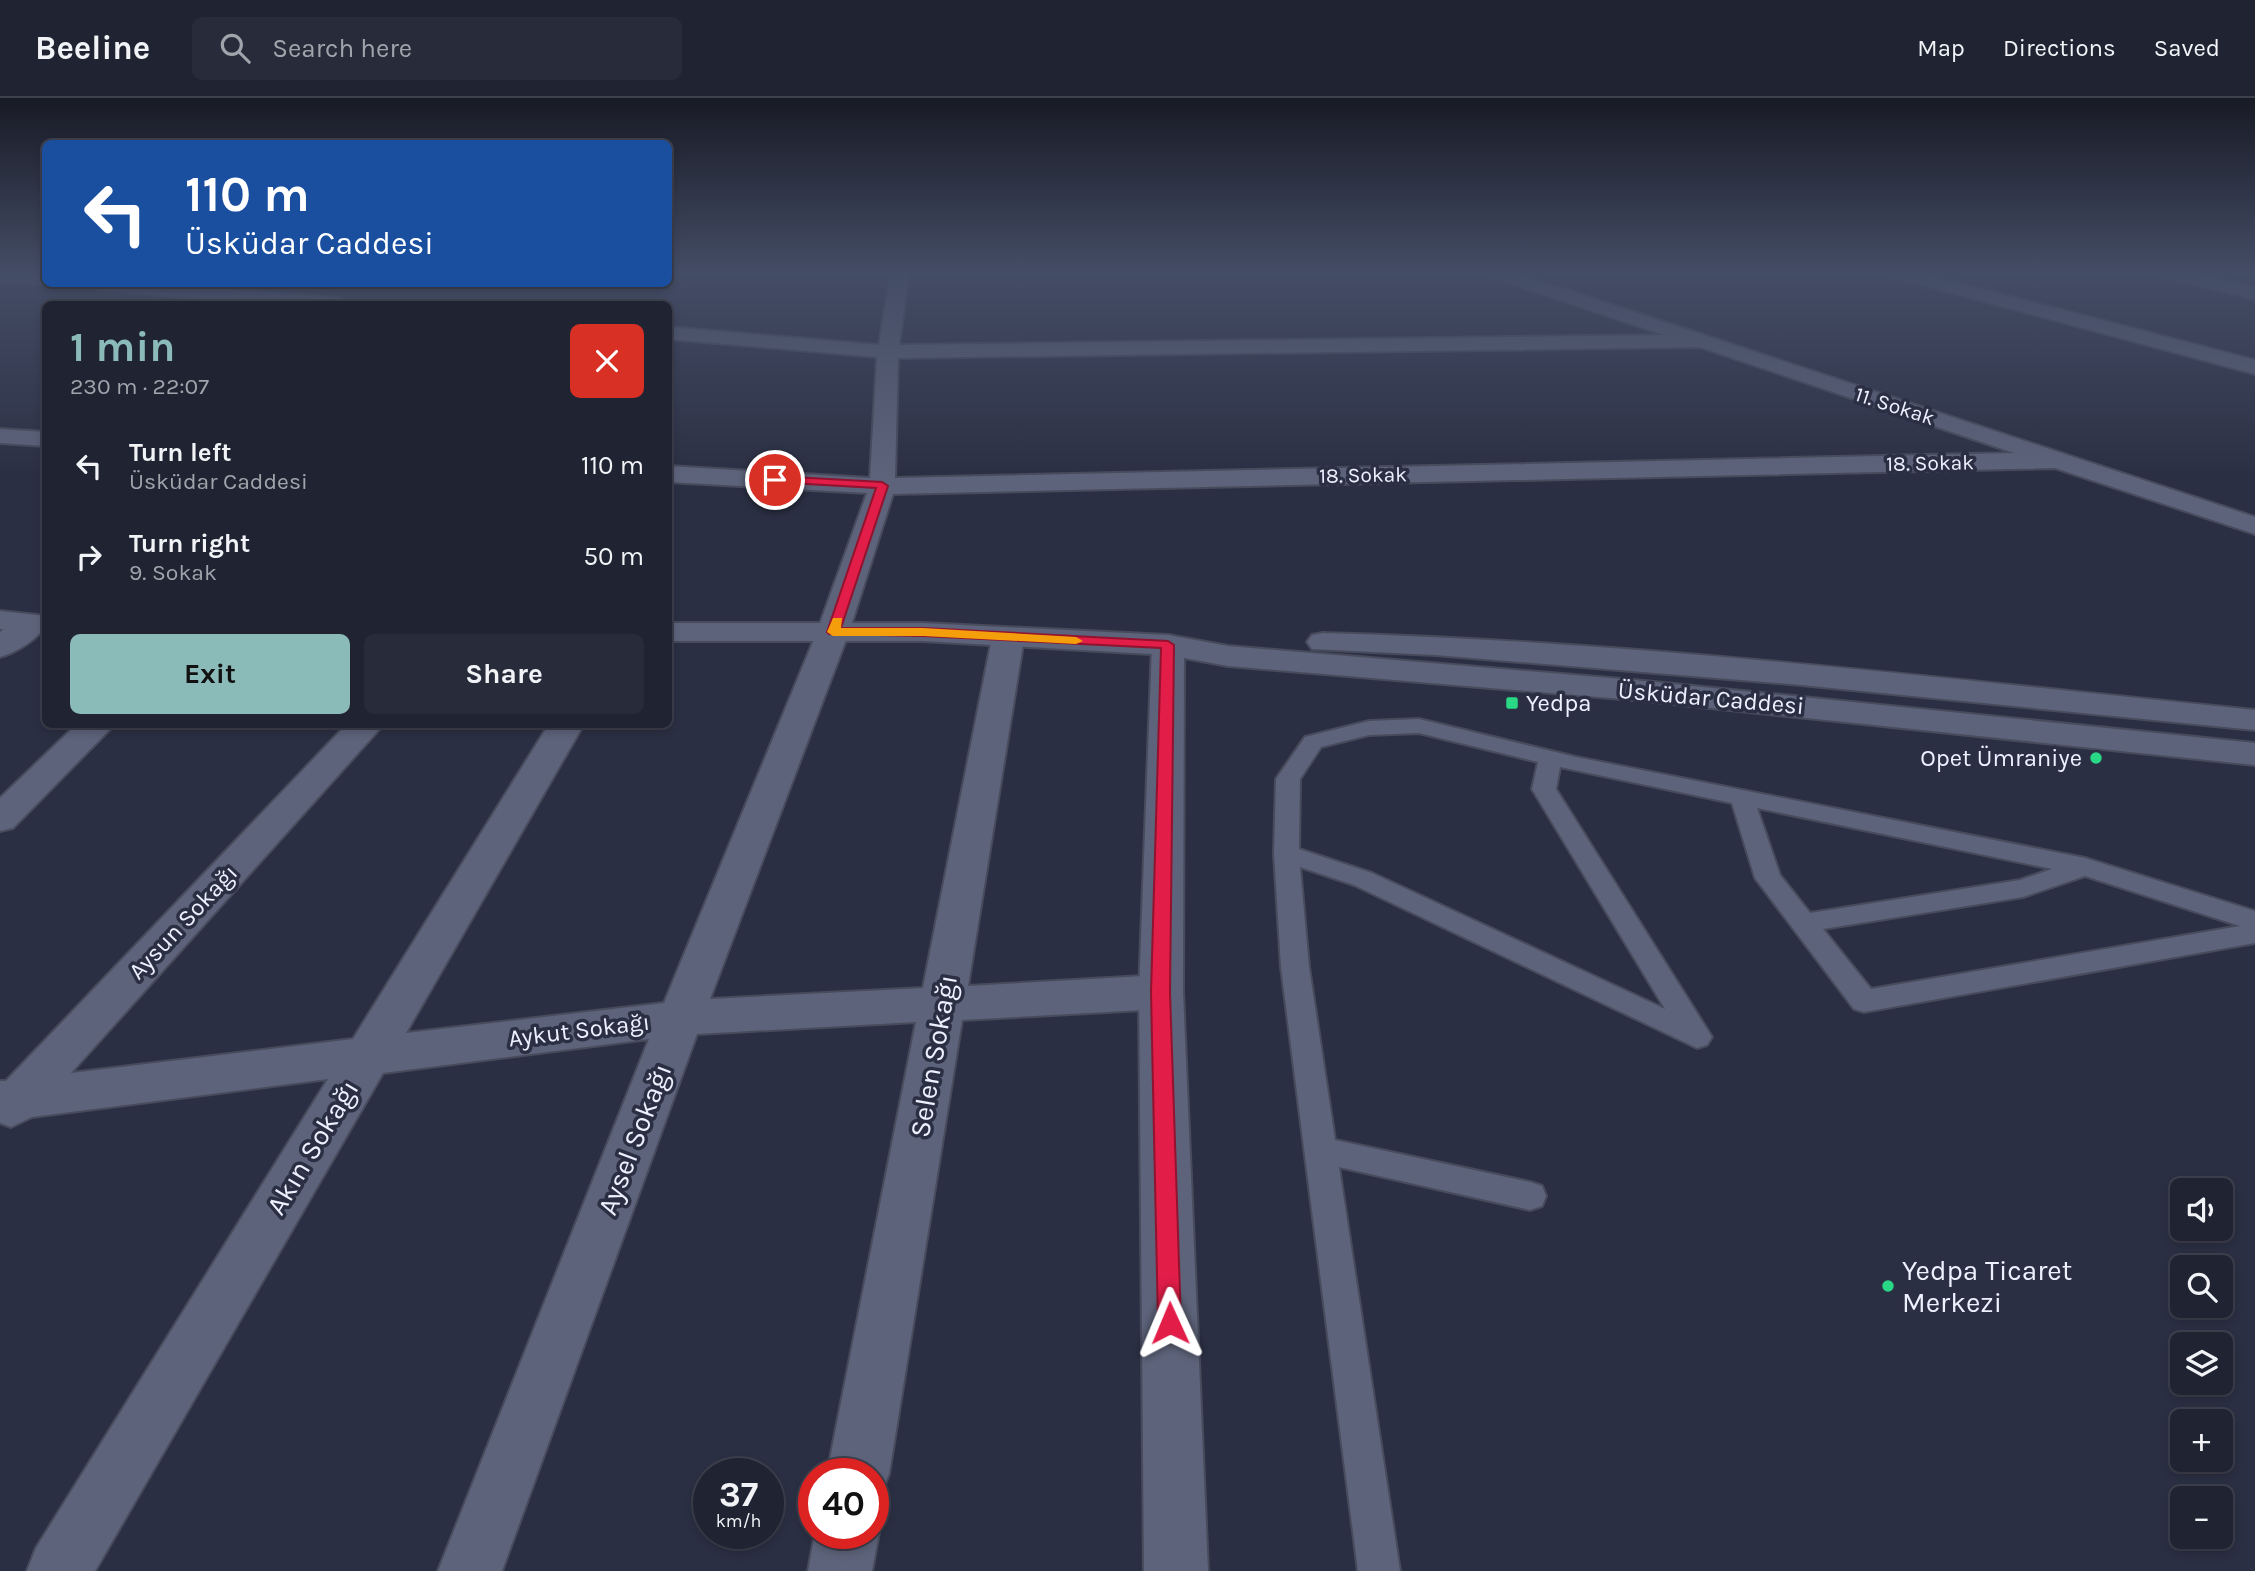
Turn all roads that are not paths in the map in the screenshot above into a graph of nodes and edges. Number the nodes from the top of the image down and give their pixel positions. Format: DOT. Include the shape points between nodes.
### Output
graph roads {
  1 [pos="758,341"];
  2 [pos="890,341"];
  3 [pos="1703,341"];
  4 [pos="2153,341"];
  5 [pos="888,352"];
  6 [pos="2255,368"];
  7 [pos="0,436"];
  8 [pos="42,439"];
  9 [pos="2058,460"];
  10 [pos="672,474"];
  11 [pos="882,486"];
  12 [pos="2255,526"];
  13 [pos="0,620"];
  14 [pos="38,624"];
  15 [pos="672,632"];
  16 [pos="833,632"];
  17 [pos="1008,638"];
  18 [pos="1168,645"];
  19 [pos="0,648"];
  20 [pos="2255,720"];
  21 [pos="94,728"];
  22 [pos="363,728"];
  23 [pos="565,728"];
  24 [pos="2255,754"];
  25 [pos="1550,758"];
  26 [pos="1742,797"];
  27 [pos="0,818"];
  28 [pos="1286,854"];
  29 [pos="2085,867"];
  30 [pos="2255,921"];
  31 [pos="1805,923"];
  32 [pos="2255,933"];
  33 [pos="1161,992"];
  34 [pos="942,1006"];
  35 [pos="680,1018"];
  36 [pos="366,1056"];
  37 [pos="6,1107"];
  38 [pos="1321,1150"];
  39 [pos="1530,1196"];
  40 [pos="861,1458"];
  41 [pos="844,1549"];
  42 [pos="59,1571"];
  43 [pos="470,1571"];
  44 [pos="840,1571"];
  45 [pos="1176,1571"];
  46 [pos="1380,1571"];
  1 -- 5 [label="street"];
  2 -- 5 [label="street, Aysel Sokağı"];
  3 -- 5 [label="street"];
  3 -- 9 [label="street, 11. Sokak"];
  4 -- 6 [label="street"];
  5 -- 11 [label="street, Aysel Sokağı"];
  7 -- 8 [label="street"];
  9 -- 11 [label="street, 18. Sokak"];
  9 -- 12 [label="street, 11. Sokak"];
  10 -- 11 [label="street, 18. Sokak"];
  11 -- 16 [label="street, Aysel Sokağı"];
  13 -- 14 [label="street"];
  14 -- 19 [label="street"];
  15 -- 16 [label="street, Üsküdar Caddesi"];
  16 -- 17 [label="street, Üsküdar Caddesi"];
  16 -- 35 [label="street, Aysel Sokağı"];
  17 -- 18 [label="street, Üsküdar Caddesi"];
  17 -- 34 [label="street, Selen Sokağı"];
  18 -- 20 [label="street, Üsküdar Caddesi" via="1220,640 1435,645"];
  18 -- 24 [label="street, Üsküdar Caddesi" via="1242,657 1634,690"];
  18 -- 33 [label="street"];
  21 -- 27 [label="street"];
  22 -- 37 [label="street, Aysun Sokağı"];
  23 -- 36 [label="street, Akın Sokağı"];
  25 -- 26 [label="lane"];
  25 -- 28 [label="lane" via="1419,726 1369,728 1313,742 1288,779"];
  25 -- 28 [label="lane" via="1544,789 1697,1037 1363,879"];
  26 -- 29 [label="lane"];
  26 -- 31 [label="lane" via="1768,878"];
  28 -- 38 [label="lane" via="1295,967"];
  29 -- 30 [label="lane"];
  29 -- 31 [label="lane" via="2023,888"];
  31 -- 32 [label="lane" via="1864,1001"];
  33 -- 34 [label="street, Aykut Sokağı"];
  33 -- 45 [label="street"];
  34 -- 35 [label="street, Aykut Sokağı"];
  34 -- 40 [label="street, Selen Sokağı"];
  35 -- 36 [label="street, Aykut Sokağı"];
  35 -- 43 [label="street, Aysel Sokağı"];
  36 -- 37 [label="street, Aykut Sokağı"];
  36 -- 42 [label="street, Akın Sokağı"];
  38 -- 39 [label="lane"];
  38 -- 46 [label="lane"];
  41 -- 44 [label="street"];
}
